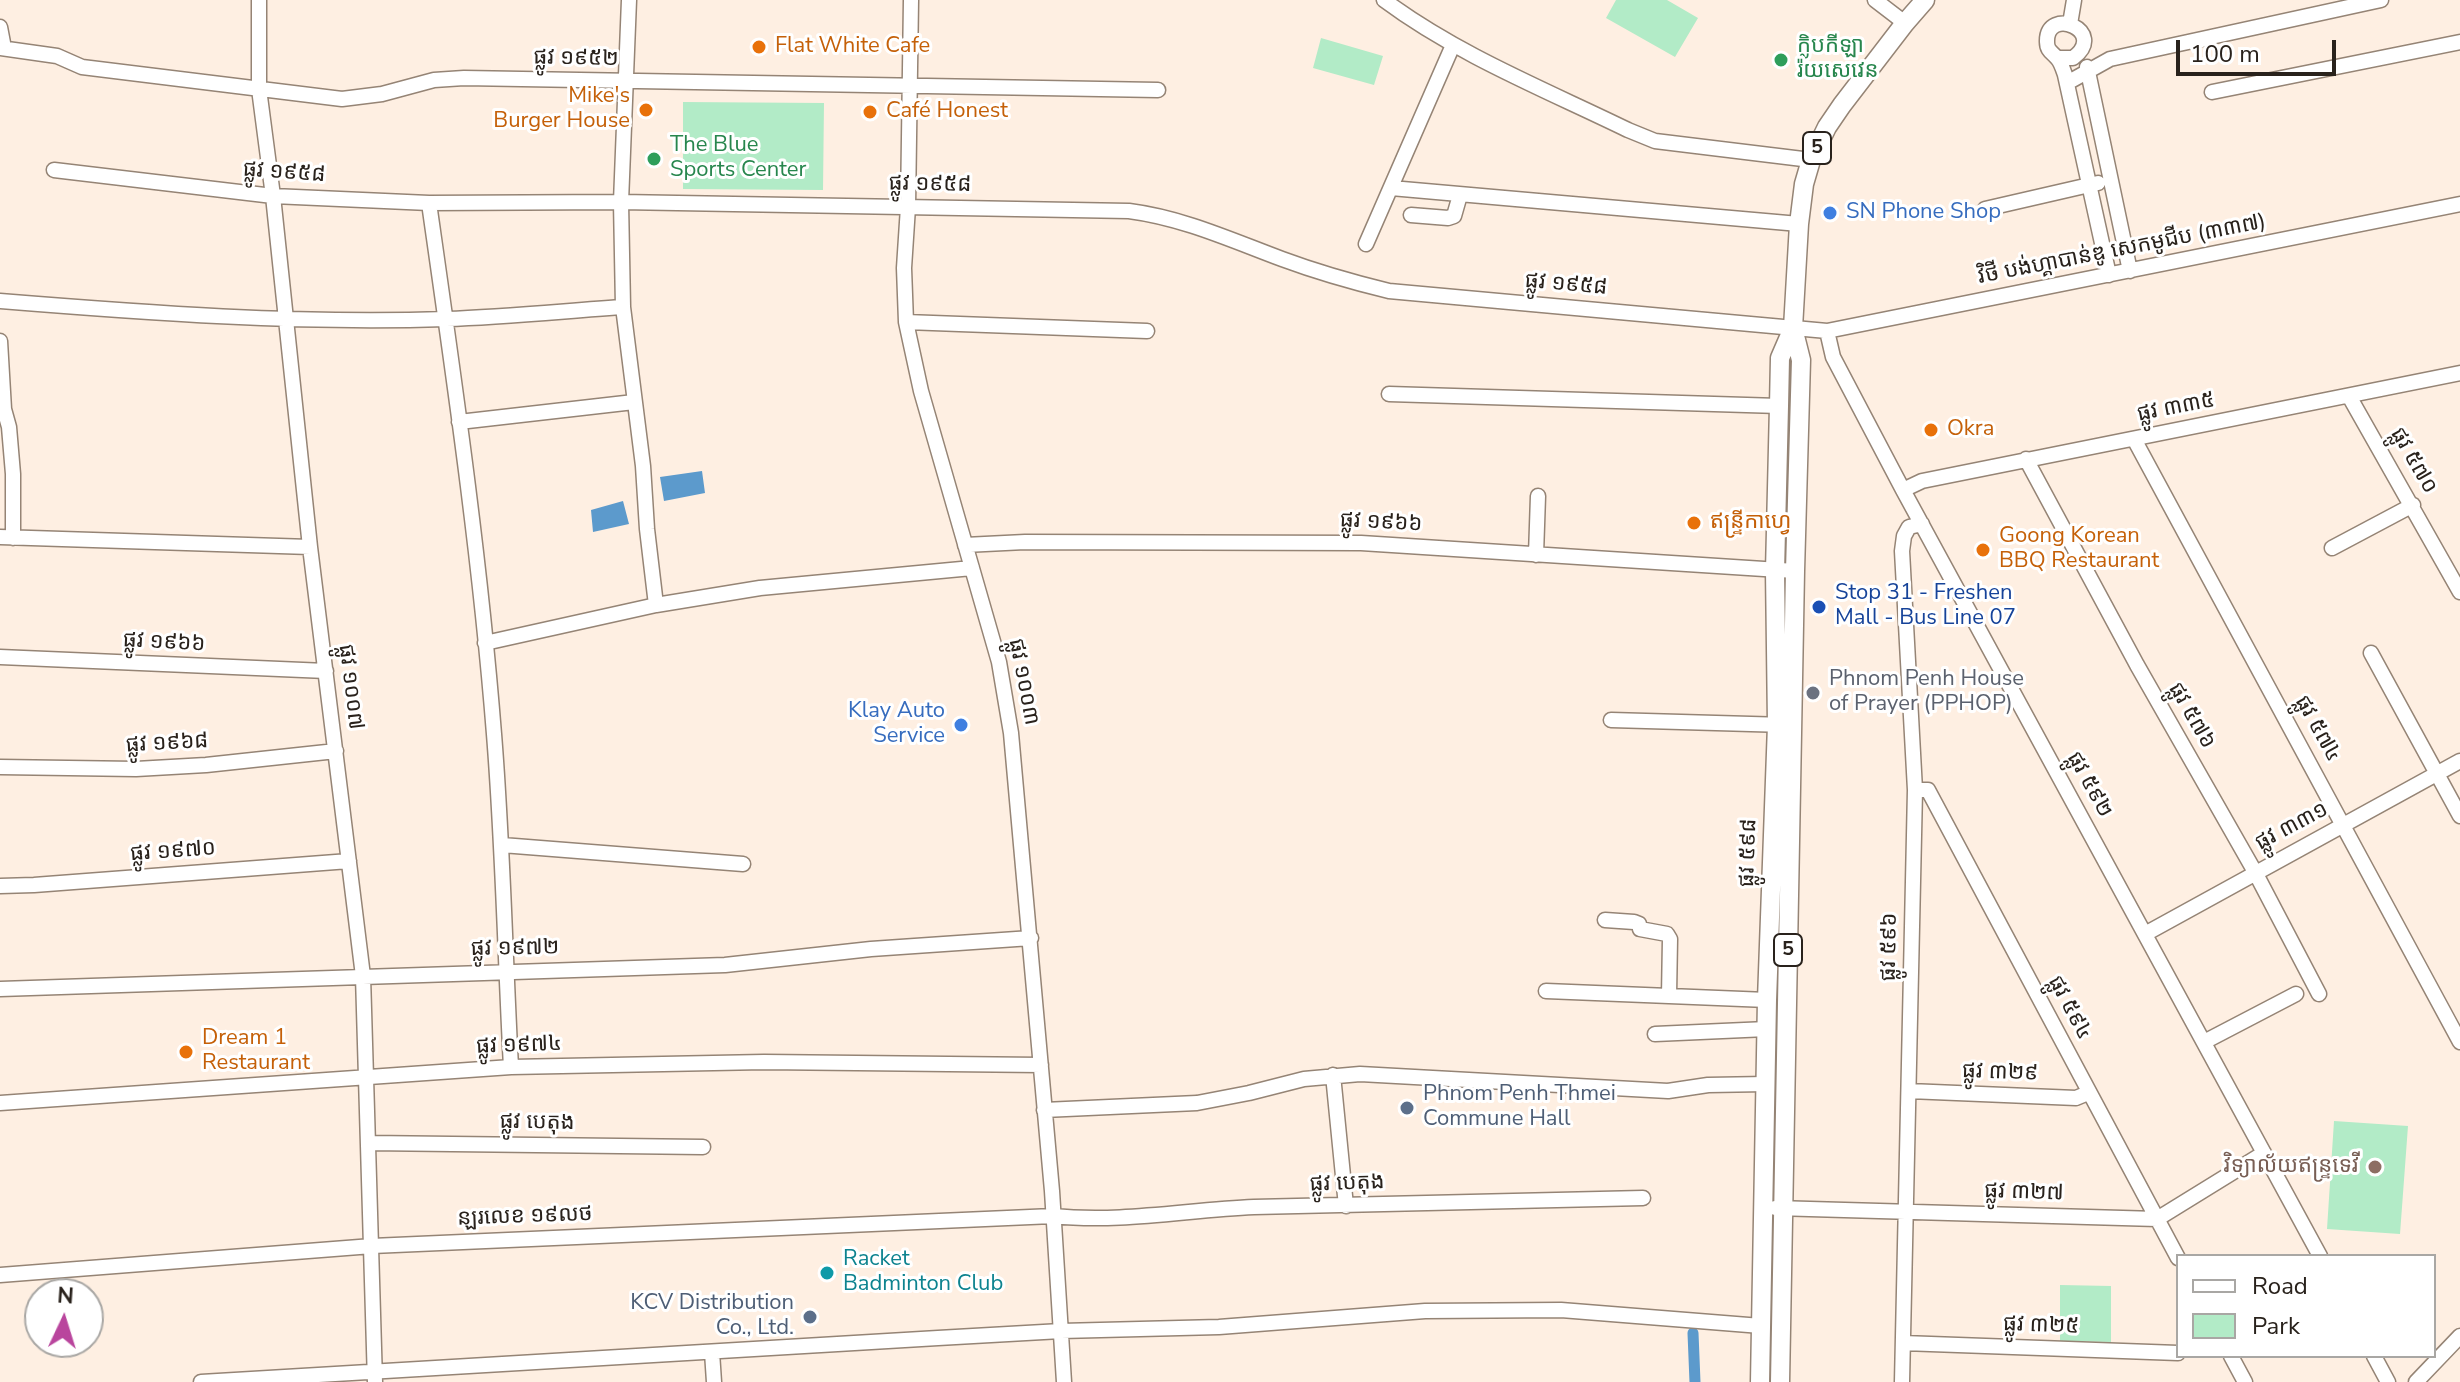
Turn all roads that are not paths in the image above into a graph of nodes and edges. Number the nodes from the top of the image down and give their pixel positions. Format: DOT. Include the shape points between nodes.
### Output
graph roads {
  1 [pos="259,0"];
  2 [pos="629,0"];
  3 [pos="911,0"];
  4 [pos="1384,0"];
  5 [pos="1875,0"];
  6 [pos="1925,0"];
  7 [pos="2074,0"];
  8 [pos="2381,0"];
  9 [pos="1905,23"];
  10 [pos="2070,24"];
  11 [pos="0,27"];
  12 [pos="2460,42"];
  13 [pos="1453,45"];
  14 [pos="2083,47"];
  15 [pos="2,48"];
  16 [pos="2058,58"];
  17 [pos="2088,72"];
  18 [pos="626,82"];
  19 [pos="2067,83"];
  20 [pos="909,87"];
  21 [pos="259,89"];
  22 [pos="1158,90"];
  23 [pos="2212,92"];
  24 [pos="1811,160"];
  25 [pos="54,170"];
  26 [pos="2111,181"];
  27 [pos="2090,185"];
  28 [pos="1391,188"];
  29 [pos="1460,195"];
  30 [pos="273,196"];
  31 [pos="621,202"];
  32 [pos="429,203"];
  33 [pos="2460,204"];
  34 [pos="908,207"];
  35 [pos="1985,209"];
  36 [pos="1411,215"];
  37 [pos="1799,224"];
  38 [pos="1366,244"];
  39 [pos="2130,271"];
  40 [pos="2109,275"];
  41 [pos="0,301"];
  42 [pos="623,307"];
  43 [pos="286,319"];
  44 [pos="446,319"];
  45 [pos="906,322"];
  46 [pos="1793,328"];
  47 [pos="1147,331"];
  48 [pos="1827,331"];
  49 [pos="0,342"];
  50 [pos="2460,374"];
  51 [pos="1389,394"];
  52 [pos="2349,396"];
  53 [pos="634,402"];
  54 [pos="1779,406"];
  55 [pos="2,409"];
  56 [pos="459,422"];
  57 [pos="2134,439"];
  58 [pos="2026,459"];
  59 [pos="1903,490"];
  60 [pos="1538,496"];
  61 [pos="2413,505"];
  62 [pos="1922,524"];
  63 [pos="6,537"];
  64 [pos="965,545"];
  65 [pos="310,547"];
  66 [pos="2332,548"];
  67 [pos="1536,555"];
  68 [pos="972,568"];
  69 [pos="1775,571"];
  70 [pos="1795,571"];
  71 [pos="2460,592"];
  72 [pos="656,605"];
  73 [pos="485,643"];
  74 [pos="2371,653"];
  75 [pos="0,657"];
  76 [pos="326,671"];
  77 [pos="1611,720"];
  78 [pos="1784,725"];
  79 [pos="336,751"];
  80 [pos="2460,761"];
  81 [pos="0,767"];
  82 [pos="2437,773"];
  83 [pos="1915,790"];
  84 [pos="2460,816"];
  85 [pos="2344,824"];
  86 [pos="502,845"];
  87 [pos="349,861"];
  88 [pos="743,864"];
  89 [pos="2255,872"];
  90 [pos="0,886"];
  91 [pos="1605,920"];
  92 [pos="2145,934"];
  93 [pos="1031,938"];
  94 [pos="506,971"];
  95 [pos="363,976"];
  96 [pos="0,989"];
  97 [pos="1546,991"];
  98 [pos="2296,994"];
  99 [pos="2319,994"];
  100 [pos="1669,996"];
  101 [pos="1767,1000"];
  102 [pos="1767,1029"];
  103 [pos="1655,1034"];
  104 [pos="2204,1042"];
  105 [pos="2460,1042"];
  106 [pos="1041,1065"];
  107 [pos="511,1067"];
  108 [pos="1333,1075"];
  109 [pos="368,1076"];
  110 [pos="1766,1084"];
  111 [pos="1909,1091"];
  112 [pos="2088,1093"];
  113 [pos="0,1103"];
  114 [pos="1044,1110"];
  115 [pos="369,1143"];
  116 [pos="703,1147"];
  117 [pos="2264,1153"];
  118 [pos="1643,1198"];
  119 [pos="1346,1206"];
  120 [pos="1773,1208"];
  121 [pos="1906,1212"];
  122 [pos="1053,1216"];
  123 [pos="2157,1219"];
  124 [pos="372,1246"];
  125 [pos="2176,1254"];
  126 [pos="2319,1254"];
  127 [pos="0,1275"];
  128 [pos="1761,1326"];
  129 [pos="1061,1331"];
  130 [pos="2460,1336"];
  131 [pos="1903,1343"];
  132 [pos="712,1352"];
  133 [pos="2176,1353"];
  134 [pos="2232,1358"];
  135 [pos="2375,1358"];
  136 [pos="375,1376"];
  137 [pos="201,1382"];
  138 [pos="714,1382"];
  139 [pos="1064,1382"];
  140 [pos="1760,1382"];
  141 [pos="1780,1382"];
  142 [pos="1902,1382"];
  143 [pos="2245,1382"];
  144 [pos="2388,1382"];
  145 [pos="2416,1382"];
  1 -- 21 [label="street, ផ្លូវ ១០០៧"];
  2 -- 18 [label="street"];
  3 -- 20 [label="street, ផ្លូវ ១០០៣"];
  4 -- 13 [label="street"];
  5 -- 9 [label="street"];
  6 -- 9 [label="main road, ផ្លូវ ៥៩៨ / 5"];
  7 -- 10 [label="street"];
  8 -- 17 [label="street" via="2110,59"];
  9 -- 24 [label="main road, ផ្លូវ ៥៩៨ / 5" via="1842,105"];
  10 -- 14 [label="street" via="2082,35"];
  10 -- 16 [label="street" via="2049,33 2047,45"];
  11 -- 15 [label="street"];
  12 -- 23 [label="street"];
  13 -- 24 [label="street" via="1655,141"];
  13 -- 28 [label="street"];
  14 -- 16 [label="street" via="2073,58"];
  14 -- 17 [label="street"];
  15 -- 21 [label="street, ផ្លូវ ១៩៥២" via="57,56 82,67"];
  16 -- 19 [label="street"];
  17 -- 19 [label="street"];
  17 -- 26 [label="street"];
  18 -- 20 [label="street, ផ្លូវ ១៩៥២"];
  18 -- 21 [label="street, ផ្លូវ ១៩៥២" via="449,79 342,99"];
  18 -- 31 [label="street"];
  19 -- 27 [label="street"];
  20 -- 22 [label="street, ផ្លូវ ១៩៥២"];
  20 -- 34 [label="street, ផ្លូវ ១០០៣"];
  21 -- 30 [label="street, ផ្លូវ ១០០៧"];
  24 -- 37 [label="main road, ផ្លូវ ៥៩៨ / 5"];
  25 -- 30 [label="street, ផ្លូវ ១៩៥៨"];
  26 -- 27 [label="street"];
  26 -- 39 [label="street"];
  27 -- 35 [label="street"];
  27 -- 40 [label="street"];
  28 -- 29 [label="street"];
  28 -- 38 [label="street"];
  29 -- 36 [label="street" via="1454,216"];
  29 -- 37 [label="street"];
  30 -- 32 [label="street, ផ្លូវ ១៩៥៨"];
  30 -- 43 [label="street, ផ្លូវ ១០០៧"];
  31 -- 32 [label="street, ផ្លូវ ១៩៥៨"];
  31 -- 34 [label="street, ផ្លូវ ១៩៥៨"];
  31 -- 42 [label="street"];
  32 -- 44 [label="street"];
  33 -- 39 [label="street, វិថី បង់ហ្គាបាន់ឌូ សេកមូជីប (៣៣៧)"];
  34 -- 45 [label="street, ផ្លូវ ១០០៣"];
  34 -- 46 [label="street, ផ្លូវ ១៩៥៨" via="1149,213 1389,291"];
  37 -- 46 [label="main road, ផ្លូវ ៥៩៨ / 5"];
  39 -- 40 [label="street, វិថី បង់ហ្គាបាន់ឌូ សេកមូជីប (៣៣៧)"];
  40 -- 48 [label="street, វិថី បង់ហ្គាបាន់ឌូ សេកមូជីប (៣៣៧)"];
  41 -- 43 [label="street"];
  42 -- 44 [label="street"];
  42 -- 53 [label="street"];
  43 -- 44 [label="street"];
  43 -- 65 [label="street, ផ្លូវ ១០០៧"];
  44 -- 56 [label="street"];
  45 -- 47 [label="street"];
  45 -- 64 [label="street, ផ្លូវ ១០០៣"];
  46 -- 48 [label="street, វិថី បង់ហ្គាបាន់ឌូ សេកមូជីប (៣៣៧)"];
  46 -- 54 [label="main road, ផ្លូវ ៥៩៨ / 5" via="1780,358"];
  46 -- 70 [label="main road, ផ្លូវ ៥៩៨ / 5" via="1801,360"];
  48 -- 59 [label="street, ផ្លូវ ៥៩២" via="1833,357"];
  49 -- 55 [label="street"];
  50 -- 52 [label="street, ផ្លូវ ៣៣៥"];
  51 -- 54 [label="street"];
  52 -- 57 [label="street, ផ្លូវ ៣៣៥"];
  52 -- 61 [label="street, ផ្លូវ ៥៧០"];
  53 -- 56 [label="street"];
  53 -- 72 [label="street"];
  54 -- 69 [label="main road, ផ្លូវ ៥៩៨ / 5"];
  55 -- 63 [label="street" via="13,474"];
  56 -- 73 [label="street"];
  57 -- 58 [label="street, ផ្លូវ ៣៣៥"];
  57 -- 85 [label="street, ផ្លូវ ៥៧៤"];
  58 -- 59 [label="street, ផ្លូវ ៣៣៥" via="1922,481"];
  58 -- 89 [label="street, ផ្លូវ ៥៧៦"];
  59 -- 62 [label="street, ផ្លូវ ៥៩២"];
  60 -- 67 [label="street"];
  61 -- 66 [label="street"];
  61 -- 71 [label="street, ផ្លូវ ៥៧០"];
  62 -- 83 [label="street, ផ្លូវ ៥៩៦" via="1909,527 1902,551"];
  62 -- 92 [label="street, ផ្លូវ ៥៩២"];
  63 -- 65 [label="street"];
  64 -- 67 [label="street, ផ្លូវ ១៩៦៦" via="1361,543"];
  64 -- 68 [label="street, ផ្លូវ ១០០៣"];
  65 -- 76 [label="street, ផ្លូវ ១០០៧"];
  67 -- 69 [label="street, ផ្លូវ ១៩៦៦"];
  68 -- 72 [label="street" via="760,588"];
  68 -- 93 [label="street, ផ្លូវ ១០០៣" via="999,662 1011,733"];
  69 -- 70 [label="street, ផ្លូវ ១៩៦៦"];
  69 -- 78 [label="main road, ផ្លូវ ៥៩៨ / 5"];
  70 -- 78 [label="main road, ផ្លូវ ៥៩៨ / 5"];
  72 -- 73 [label="street"];
  73 -- 86 [label="street"];
  74 -- 82 [label="street"];
  75 -- 76 [label="street, ផ្លូវ ១៩៦៦"];
  76 -- 79 [label="street, ផ្លូវ ១០០៧"];
  77 -- 78 [label="street"];
  78 -- 101 [label="main road, ផ្លូវ ៥៩៨ / 5"];
  78 -- 120 [label="main road, ផ្លូវ ៥៩៨ / 5"];
  79 -- 81 [label="street, ផ្លូវ ១៩៦៨" via="136,769"];
  79 -- 87 [label="street, ផ្លូវ ១០០៧"];
  80 -- 82 [label="street, ផ្លូវ ៣៣១"];
  82 -- 84 [label="street"];
  82 -- 85 [label="street, ផ្លូវ ៣៣១"];
  83 -- 111 [label="street, ផ្លូវ ៥៩៦"];
  83 -- 112 [label="street, ផ្លូវ ៥៩៤" via="1928,790"];
  85 -- 89 [label="street, ផ្លូវ ៣៣១"];
  85 -- 105 [label="street, ផ្លូវ ៥៧៤"];
  86 -- 88 [label="street"];
  86 -- 94 [label="street"];
  87 -- 90 [label="street, ផ្លូវ ១៩៧០"];
  87 -- 95 [label="street, ផ្លូវ ១០០៧"];
  89 -- 92 [label="street, ផ្លូវ ៣៣១"];
  89 -- 99 [label="street, ផ្លូវ ៥៧៦"];
  91 -- 100 [label="street" via="1634,922 1645,932 1667,934"];
  92 -- 104 [label="street, ផ្លូវ ៥៩២"];
  93 -- 94 [label="street, ផ្លូវ ១៩៧២" via="725,965"];
  93 -- 106 [label="street, ផ្លូវ ១០០៣"];
  94 -- 95 [label="street, ផ្លូវ ១៩៧២"];
  94 -- 107 [label="street"];
  95 -- 96 [label="street, ផ្លូវ ១៩៧២"];
  95 -- 109 [label="street, ផ្លូវ ១០០៧"];
  97 -- 100 [label="street"];
  98 -- 104 [label="street"];
  100 -- 101 [label="street"];
  101 -- 102 [label="main road, ផ្លូវ ៥៩៨ / 5"];
  102 -- 103 [label="street"];
  102 -- 110 [label="main road, ផ្លូវ ៥៩៨ / 5"];
  104 -- 117 [label="street, ផ្លូវ ៥៩២"];
  106 -- 107 [label="street, ផ្លូវ ១៩៧៤" via="764,1062"];
  106 -- 114 [label="street, ផ្លូវ ១០០៣"];
  107 -- 109 [label="street, ផ្លូវ ១៩៧៤"];
  108 -- 110 [label="street" via="1668,1091"];
  108 -- 114 [label="street" via="1197,1103"];
  108 -- 119 [label="street"];
  109 -- 113 [label="street, ផ្លូវ ១៩៧៤"];
  109 -- 115 [label="street, ផ្លូវ ១០០៧"];
  110 -- 120 [label="main road, ផ្លូវ ៥៩៨ / 5"];
  111 -- 112 [label="street, ផ្លូវ ៣២៩" via="2076,1098"];
  111 -- 121 [label="street, ផ្លូវ ៥៩៦"];
  112 -- 123 [label="street, ផ្លូវ ៥៩៤"];
  114 -- 122 [label="street, ផ្លូវ ១០០៣"];
  115 -- 116 [label="street, ផ្លូវ បេតុង"];
  115 -- 124 [label="street, ផ្លូវ ១០០៧"];
  117 -- 123 [label="street"];
  117 -- 126 [label="street, ផ្លូវ ៥៩២"];
  118 -- 119 [label="street, ផ្លូវ បេតុង"];
  119 -- 122 [label="street, ផ្លូវ បេតុង" via="1228,1208 1133,1218"];
  120 -- 121 [label="street, ផ្លូវ ៣២៧"];
  120 -- 128 [label="main road, ផ្លូវ ៥៩៨ / 5"];
  120 -- 141 [label="main road, ផ្លូវ ៥៩៨ / 5"];
  121 -- 123 [label="street, ផ្លូវ ៣២៧"];
  121 -- 131 [label="street, ផ្លូវ ៥៩៦"];
  122 -- 124 [label="street, ន្ឡរលេខ ១៩លថ"];
  122 -- 129 [label="street, ផ្លូវ ១០០៣"];
  123 -- 125 [label="street, ផ្លូវ ៥៩៤"];
  124 -- 127 [label="street, ន្ឡរលេខ ១៩លថ"];
  124 -- 136 [label="street, ផ្លូវ ១០០៧"];
  128 -- 129 [label="street" via="1561,1310 1425,1311 1219,1327"];
  128 -- 140 [label="main road, ផ្លូវ ៥៩៨ / 5"];
  129 -- 132 [label="street"];
  129 -- 139 [label="street, ផ្លូវ ១០០៣"];
  130 -- 145 [label="street"];
  131 -- 133 [label="street, ផ្លូវ ៣២៥"];
  131 -- 142 [label="street, ផ្លូវ ៥៩៦"];
  132 -- 136 [label="street"];
  132 -- 138 [label="street"];
  134 -- 143 [label="street"];
  135 -- 144 [label="street"];
  136 -- 137 [label="street"];
}
